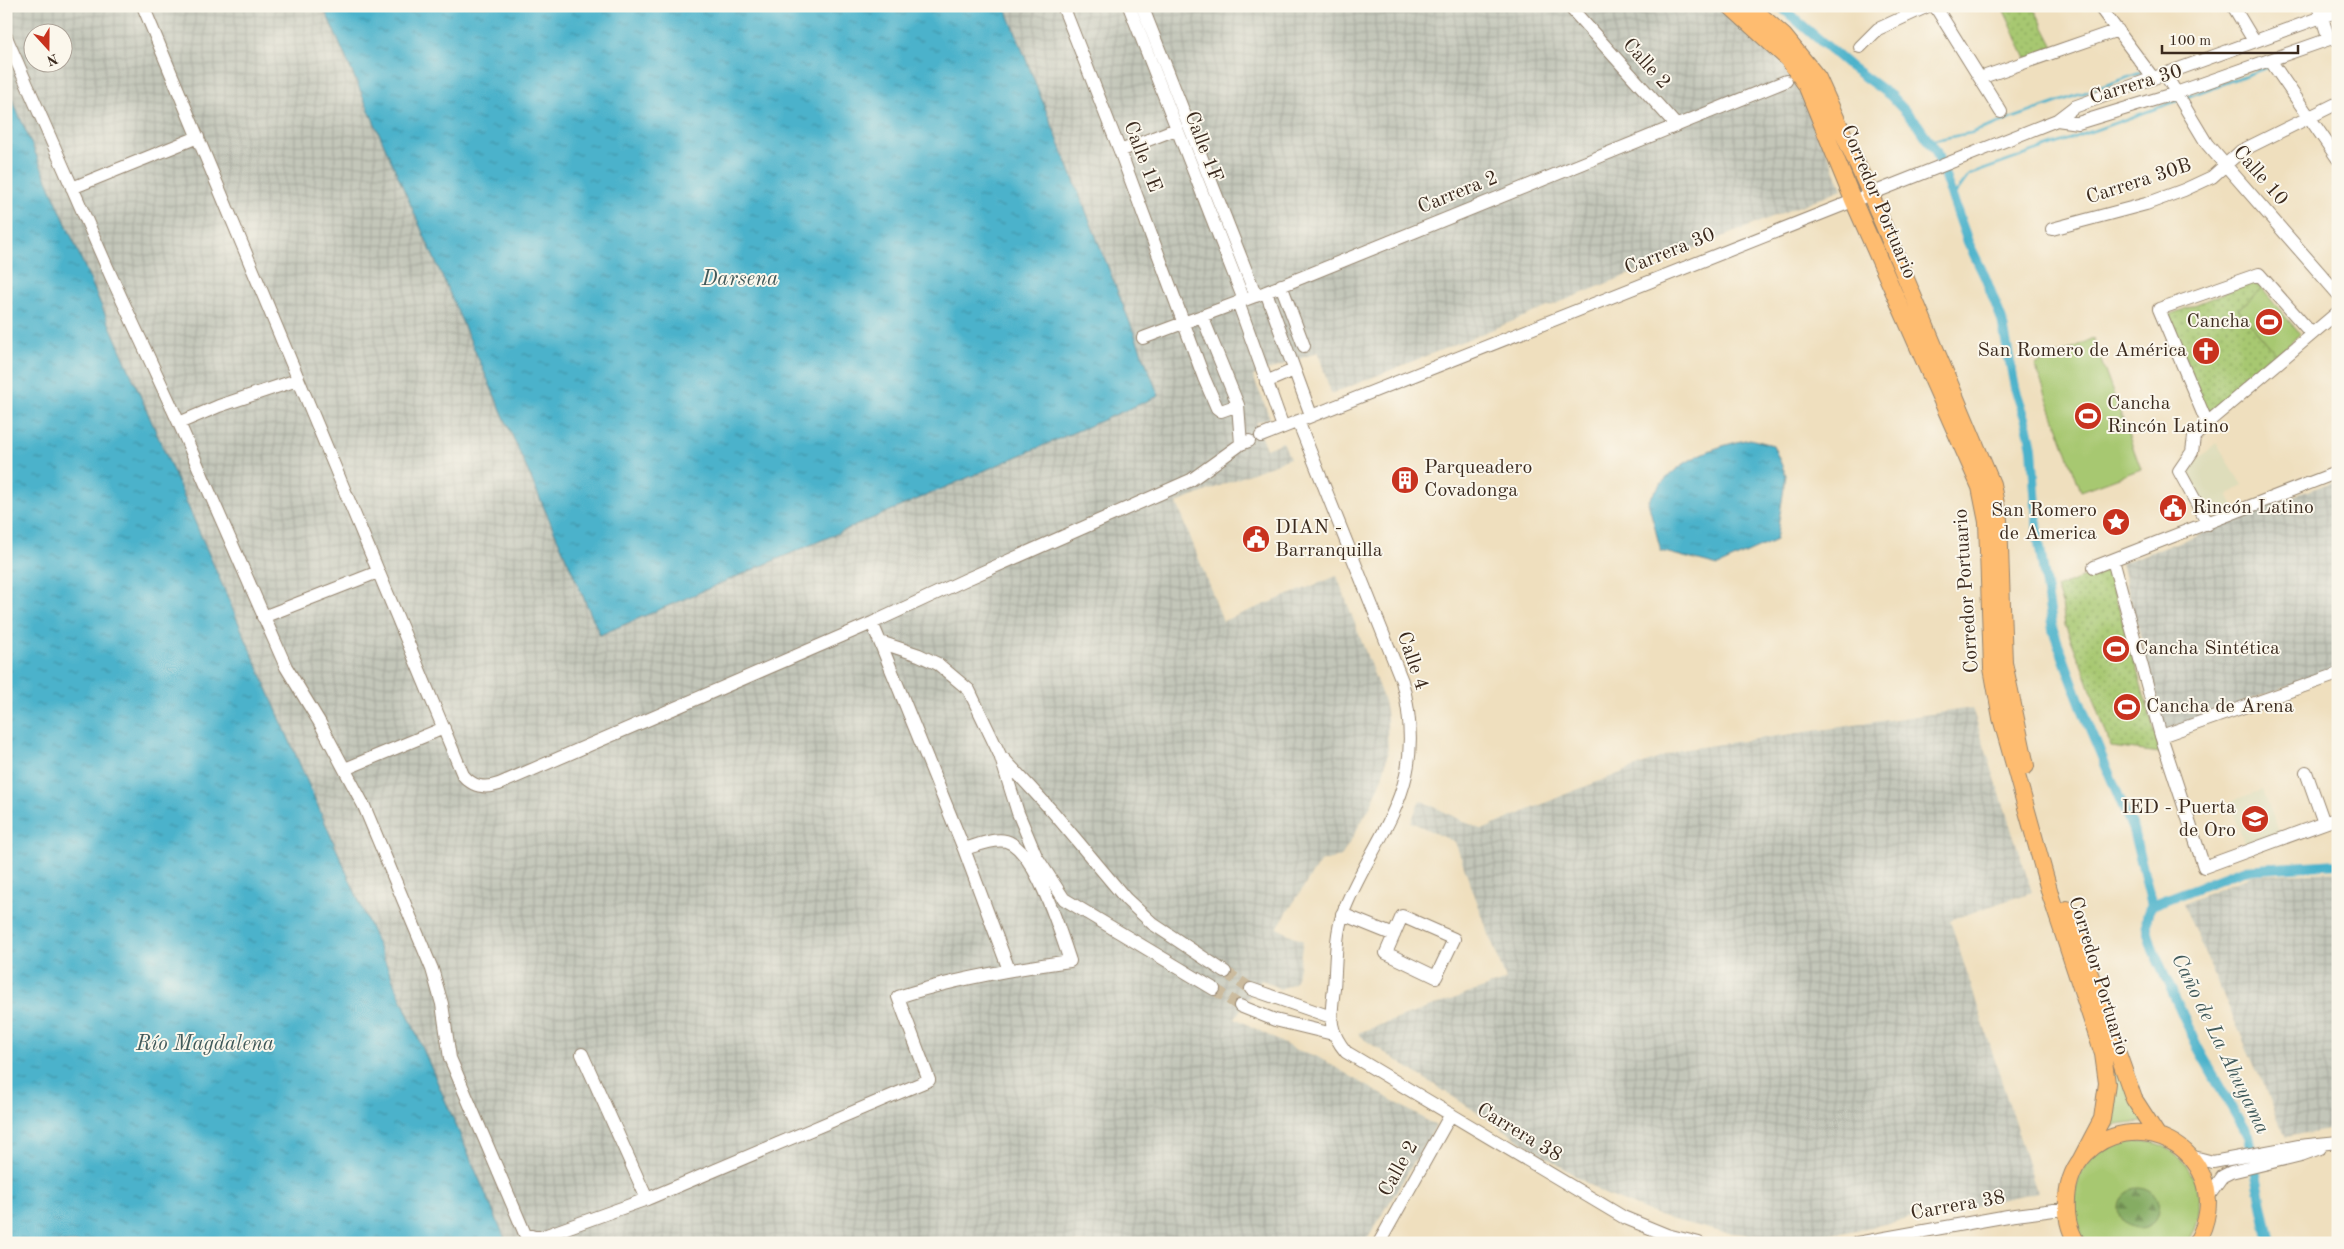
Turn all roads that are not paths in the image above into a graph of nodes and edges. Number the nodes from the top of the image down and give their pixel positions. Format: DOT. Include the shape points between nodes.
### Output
graph roads {
  1 [pos="142,6"];
  2 [pos="1063,6"];
  3 [pos="1130,6"];
  4 [pos="1142,6"];
  5 [pos="1569,6"];
  6 [pos="1730,6"];
  7 [pos="1750,6"];
  8 [pos="1928,6"];
  9 [pos="1935,6"];
  10 [pos="2099,6"];
  11 [pos="2233,6"];
  12 [pos="2338,11"];
  13 [pos="2320,12"];
  14 [pos="2118,30"];
  15 [pos="6,37"];
  16 [pos="2333,37"];
  17 [pos="2254,41"];
  18 [pos="1860,47"];
  19 [pos="2273,63"];
  20 [pos="2159,76"];
  21 [pos="1980,78"];
  22 [pos="1786,81"];
  23 [pos="2179,98"];
  24 [pos="2338,103"];
  25 [pos="1175,108"];
  26 [pos="2001,112"];
  27 [pos="2311,117"];
  28 [pos="2057,120"];
  29 [pos="1676,125"];
  30 [pos="1176,129"];
  31 [pos="198,137"];
  32 [pos="1120,151"];
  33 [pos="2338,159"];
  34 [pos="2224,164"];
  35 [pos="72,188"];
  36 [pos="1870,193"];
  37 [pos="1853,200"];
  38 [pos="2052,229"];
  39 [pos="1281,285"];
  40 [pos="2338,294"];
  41 [pos="1251,297"];
  42 [pos="2338,312"];
  43 [pos="1202,316"];
  44 [pos="1183,323"];
  45 [pos="2311,333"];
  46 [pos="1144,338"];
  47 [pos="1304,346"];
  48 [pos="1294,370"];
  49 [pos="297,380"];
  50 [pos="1266,382"];
  51 [pos="1238,405"];
  52 [pos="1311,415"];
  53 [pos="1298,421"];
  54 [pos="179,423"];
  55 [pos="2206,423"];
  56 [pos="1283,427"];
  57 [pos="1261,436"];
  58 [pos="2338,472"];
  59 [pos="2208,524"];
  60 [pos="2114,560"];
  61 [pos="2094,567"];
  62 [pos="378,572"];
  63 [pos="263,617"];
  64 [pos="872,623"];
  65 [pos="880,642"];
  66 [pos="2338,674"];
  67 [pos="444,728"];
  68 [pos="2161,736"];
  69 [pos="1000,755"];
  70 [pos="345,769"];
  71 [pos="2306,772"];
  72 [pos="2338,818"];
  73 [pos="2324,822"];
  74 [pos="964,849"];
  75 [pos="1342,914"];
  76 [pos="1394,935"];
  77 [pos="1009,970"];
  78 [pos="1225,972"];
  79 [pos="1214,989"];
  80 [pos="1251,989"];
  81 [pos="1240,1006"];
  82 [pos="1331,1017"];
  83 [pos="1333,1034"];
  84 [pos="582,1054"];
  85 [pos="1451,1114"];
  86 [pos="2158,1136"];
  87 [pos="2336,1143"];
  88 [pos="2190,1156"];
  89 [pos="2081,1159"];
  90 [pos="2238,1164"];
  91 [pos="2208,1197"];
  92 [pos="647,1199"];
  93 [pos="2066,1210"];
  94 [pos="1379,1243"];
  95 [pos="1699,1243"];
  96 [pos="1857,1243"];
  97 [pos="2077,1243"];
  98 [pos="2196,1243"];
  1 -- 31 [label="street"];
  2 -- 32 [label="street, Calle 1E"];
  3 -- 25 [label="street, Calle 1F"];
  4 -- 25 [label="street, Calle 1F"];
  5 -- 29 [label="street, Calle 2"];
  6 -- 37 [label="main road, Corredor Portuario" via="1775,46 1806,85"];
  7 -- 36 [label="main road, Corredor Portuario" via="1784,36 1818,78"];
  8 -- 18 [label="street" via="1878,29"];
  9 -- 21 [label="street"];
  10 -- 14 [label="street, Calle 10"];
  11 -- 17 [label="street"];
  12 -- 13 [label="street, Carrera 30"];
  13 -- 16 [label="street"];
  13 -- 17 [label="street, Carrera 30"];
  14 -- 20 [label="street, Calle 10"];
  14 -- 21 [label="street"];
  15 -- 35 [label="street"];
  16 -- 19 [label="street, Carrera 30"];
  17 -- 20 [label="street, Carrera 30"];
  19 -- 23 [label="street, Carrera 30"];
  19 -- 27 [label="street"];
  20 -- 23 [label="street, Calle 10"];
  20 -- 28 [label="street, Carrera 30" via="2074,107"];
  21 -- 26 [label="street"];
  22 -- 29 [label="street, Carrera 2"];
  23 -- 28 [label="street, Carrera 30" via="2078,123"];
  23 -- 34 [label="street, Calle 10"];
  24 -- 27 [label="street, Carrera 30B"];
  25 -- 30 [label="street, Calle 1F"];
  25 -- 41 [label="street, Calle 1F"];
  27 -- 33 [label="street"];
  27 -- 34 [label="street, Carrera 30B" via="2241,151"];
  28 -- 36 [label="street, Carrera 30"];
  29 -- 39 [label="street, Carrera 2"];
  30 -- 32 [label="street"];
  30 -- 41 [label="street, Calle 1F"];
  31 -- 35 [label="street"];
  31 -- 49 [label="street"];
  32 -- 44 [label="street, Calle 1E"];
  34 -- 38 [label="street, Carrera 30B" via="2212,177 2184,190 2146,204"];
  34 -- 40 [label="street, Calle 10"];
  35 -- 54 [label="street"];
  36 -- 37 [label="street, Carrera 30"];
  36 -- 86 [label="main road, Corredor Portuario" via="1992,484 1999,518 2004,663 2024,758 2064,901 2116,1049 2134,1099"];
  37 -- 52 [label="street, Carrera 30"];
  37 -- 89 [label="main road, Corredor Portuario" via="1980,487 1987,522 1992,668 2001,718 2051,896 2102,1054 2107,1083 2102,1119"];
  39 -- 41 [label="street, Carrera 2"];
  39 -- 47 [label="street"];
  41 -- 43 [label="street, Carrera 2"];
  41 -- 48 [label="street, Calle 1F"];
  41 -- 50 [label="street, Calle 1F"];
  42 -- 45 [label="street"];
  43 -- 44 [label="street, Carrera 2"];
  43 -- 51 [label="street"];
  44 -- 46 [label="street, Carrera 2"];
  44 -- 51 [label="street, Calle 1E" via="1217,408 1221,411"];
  45 -- 55 [label="street"];
  45 -- 55 [label="street" via="2259,274 2159,309"];
  48 -- 50 [label="street"];
  48 -- 52 [label="street, Calle 1F"];
  49 -- 54 [label="street"];
  49 -- 62 [label="street"];
  50 -- 56 [label="street, Calle 1F"];
  51 -- 64 [label="street" via="1245,443 1191,480"];
  52 -- 53 [label="street, Carrera 30"];
  53 -- 56 [label="street, Carrera 30"];
  53 -- 75 [label="street, Calle 4" via="1402,682 1410,724 1410,751 1399,796"];
  54 -- 63 [label="street"];
  55 -- 59 [label="street" via="2194,437 2192,452 2179,472"];
  56 -- 57 [label="street, Carrera 30"];
  58 -- 59 [label="street"];
  59 -- 60 [label="street"];
  60 -- 61 [label="street"];
  60 -- 68 [label="street"];
  62 -- 63 [label="street"];
  62 -- 67 [label="street"];
  63 -- 70 [label="street" via="286,668"];
  64 -- 65 [label="street"];
  64 -- 67 [label="street" via="489,788 469,782 463,775"];
  65 -- 69 [label="street" via="932,661 961,681 969,690"];
  65 -- 74 [label="street"];
  66 -- 68 [label="street"];
  67 -- 70 [label="street"];
  68 -- 73 [label="street" via="2204,867"];
  69 -- 78 [label="street" via="1053,812 1126,900 1153,924"];
  69 -- 79 [label="street" via="1018,813 1036,856 1064,899"];
  70 -- 92 [label="street" via="364,806 432,969 442,1004 450,1058 524,1234 540,1237"];
  71 -- 73 [label="street"];
  72 -- 73 [label="street"];
  74 -- 77 [label="street"];
  74 -- 77 [label="street" via="995,841 1014,845 1035,874 1070,961"];
  75 -- 76 [label="street"];
  75 -- 82 [label="street, Calle 4"];
  76 -- 76 [label="street" via="1402,916 1454,939 1436,977 1386,953"];
  77 -- 92 [label="street" via="898,997 929,1080"];
  80 -- 82 [label="street"];
  81 -- 83 [label="street" via="1275,1020"];
  82 -- 83 [label="street, Calle 4"];
  83 -- 85 [label="street, Carrera 38" via="1346,1052"];
  84 -- 92 [label="street"];
  85 -- 94 [label="street, Calle 2"];
  85 -- 95 [label="street, Carrera 38" via="1623,1216 1667,1235"];
  86 -- 88 [label="main road" via="2170,1140"];
  86 -- 89 [label="main road" via="2142,1132 2108,1138"];
  87 -- 90 [label="street"];
  88 -- 90 [label="street"];
  88 -- 91 [label="main road" via="2199,1168"];
  89 -- 93 [label="main road, Corredor Portuario" via="2068,1185"];
  90 -- 91 [label="street" via="2223,1176"];
  91 -- 98 [label="main road" via="2208,1216"];
  93 -- 96 [label="street, Carrera 38" via="2008,1216"];
  93 -- 97 [label="main road, Corredor Portuario" via="2071,1233"];
}
